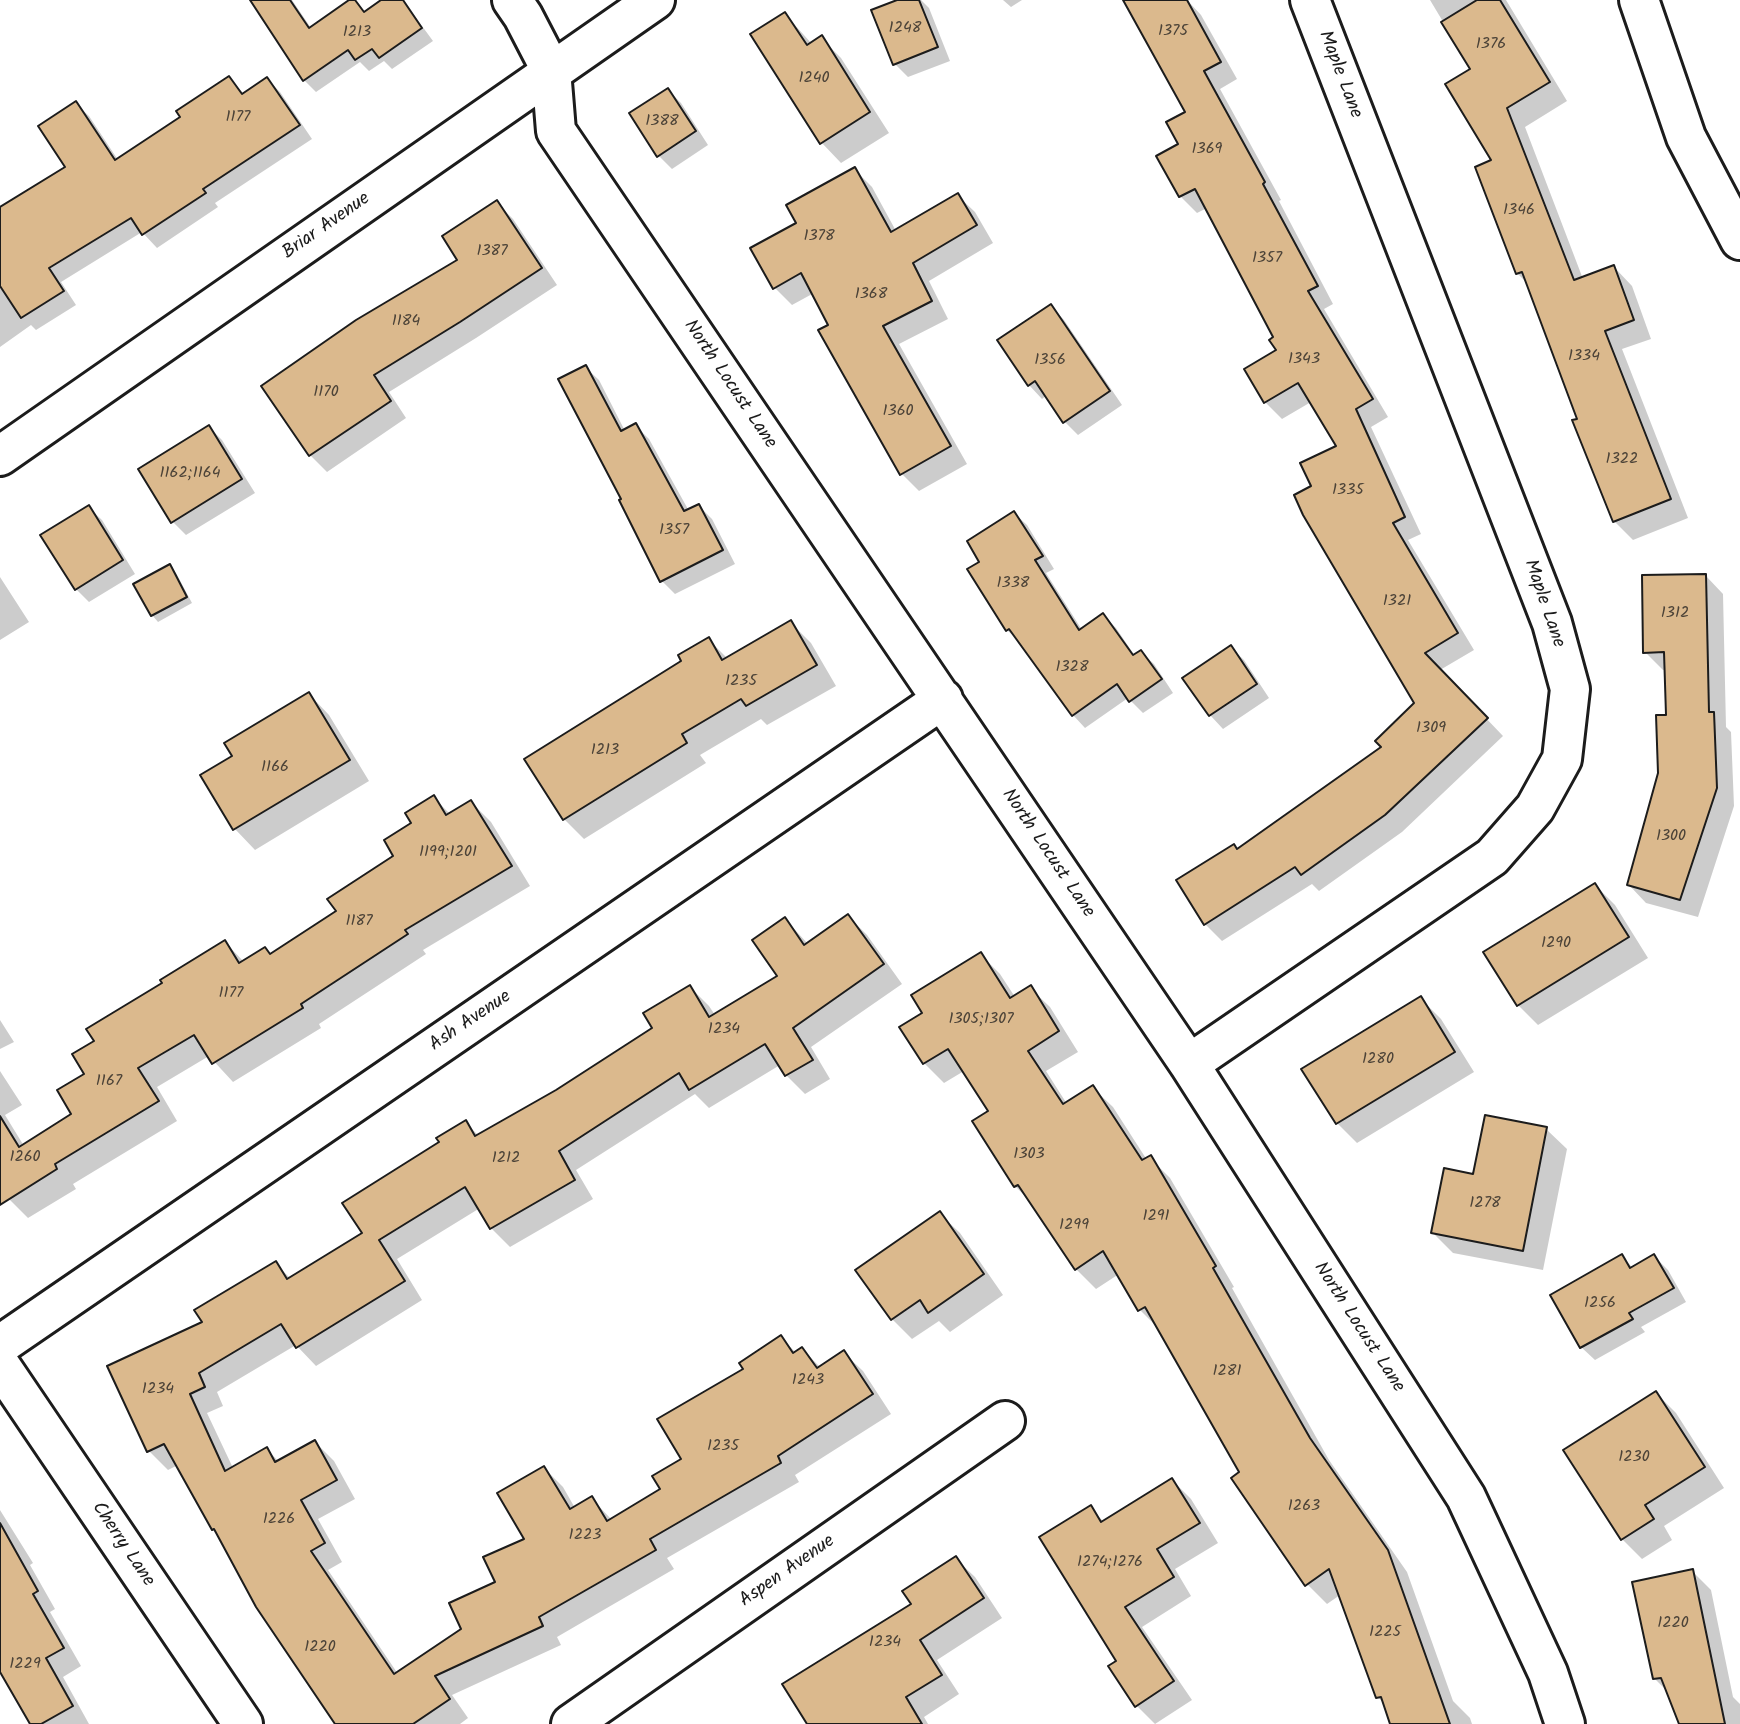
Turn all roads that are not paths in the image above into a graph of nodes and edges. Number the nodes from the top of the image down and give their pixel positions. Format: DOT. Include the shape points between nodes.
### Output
graph roads {
  1 [pos="512,0"];
  2 [pos="655,0"];
  3 [pos="1310,0"];
  4 [pos="1639,0"];
  5 [pos="551,70"];
  6 [pos="1740,240"];
  7 [pos="0,456"];
  8 [pos="943,699"];
  9 [pos="1189,1064"];
  10 [pos="0,1345"];
  11 [pos="0,1365"];
  12 [pos="1005,1420"];
  13 [pos="243,1724"];
  14 [pos="570,1724"];
  15 [pos="1565,1724"];
  1 -- 5 [label="street, North Locust Lane"];
  2 -- 5 [label="street, Briar Avenue"];
  3 -- 9 [label="street, Maple Lane" via="1552,623 1570,689 1562,759 1535,808 1492,857"];
  4 -- 6 [label="street" via="1686,136"];
  5 -- 7 [label="street, Briar Avenue"];
  5 -- 8 [label="street, North Locust Lane" via="556,131"];
  8 -- 9 [label="street, North Locust Lane"];
  8 -- 10 [label="street, Ash Avenue"];
  9 -- 15 [label="street, North Locust Lane" via="1465,1497 1548,1673"];
  11 -- 13 [label="street, Cherry Lane"];
  12 -- 14 [label="street, Aspen Avenue"];
}
